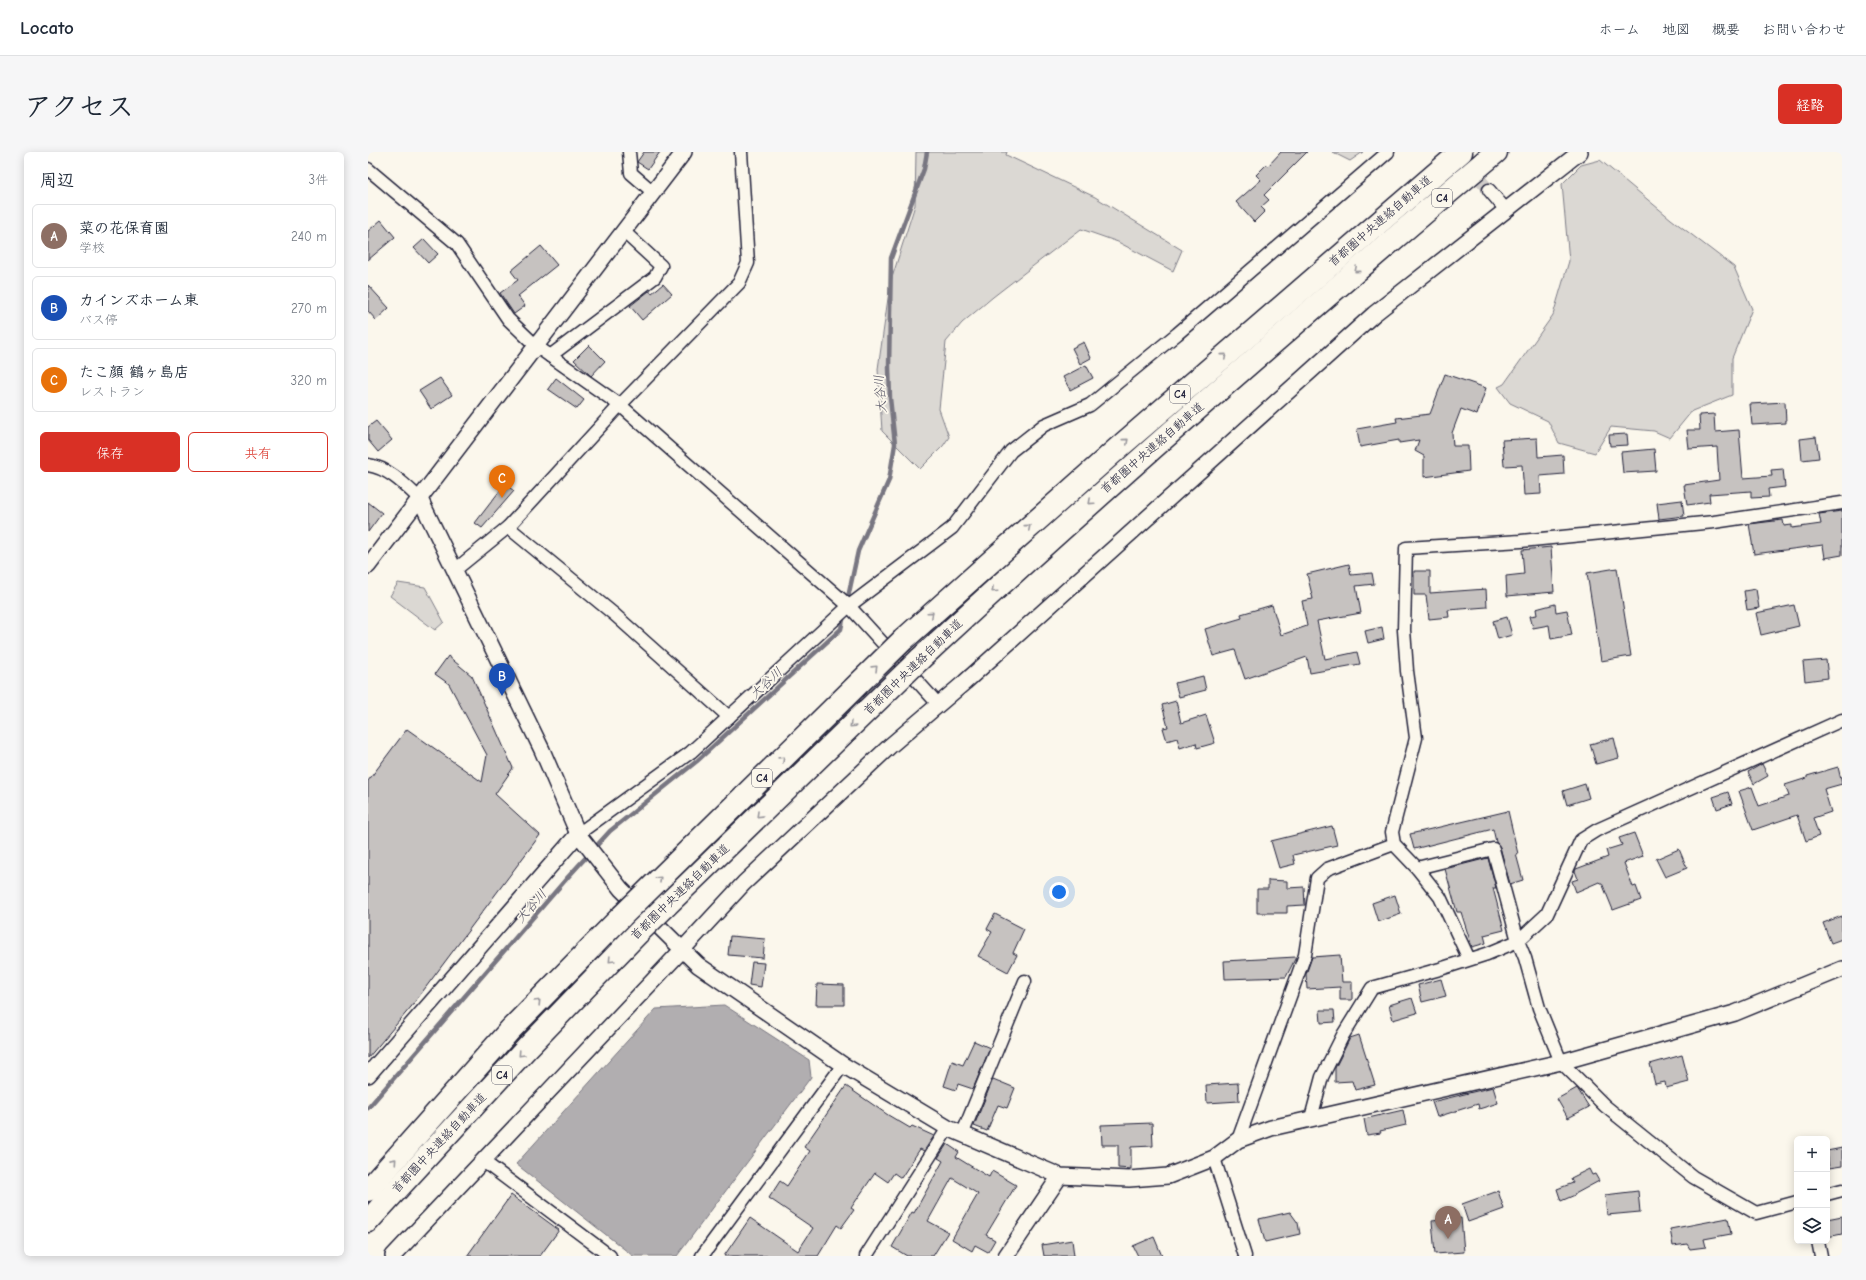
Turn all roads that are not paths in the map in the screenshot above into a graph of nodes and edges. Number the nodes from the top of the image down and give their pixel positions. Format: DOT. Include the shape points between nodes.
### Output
graph roads {
  1 [pos="629,152"];
  2 [pos="684,152"];
  3 [pos="741,152"];
  4 [pos="1388,152"];
  5 [pos="1450,152"];
  6 [pos="1461,152"];
  7 [pos="1496,152"];
  8 [pos="1506,152"];
  9 [pos="1580,152"];
  10 [pos="368,169"];
  11 [pos="1489,190"];
  12 [pos="653,192"];
  13 [pos="1506,210"];
  14 [pos="1373,226"];
  15 [pos="624,232"];
  16 [pos="1387,244"];
  17 [pos="536,346"];
  18 [pos="550,356"];
  19 [pos="620,405"];
  20 [pos="368,465"];
  21 [pos="420,499"];
  22 [pos="1842,503"];
  23 [pos="508,527"];
  24 [pos="368,566"];
  25 [pos="455,570"];
  26 [pos="849,606"];
  27 [pos="938,704"];
  28 [pos="729,717"];
  29 [pos="1842,720"];
  30 [pos="578,834"];
  31 [pos="1394,844"];
  32 [pos="1417,868"];
  33 [pos="1518,941"];
  34 [pos="682,950"];
  35 [pos="1469,958"];
  36 [pos="1842,969"];
  37 [pos="1025,981"];
  38 [pos="1561,1062"];
  39 [pos="842,1065"];
  40 [pos="368,1075"];
  41 [pos="1311,1118"];
  42 [pos="948,1128"];
  43 [pos="962,1135"];
  44 [pos="1238,1140"];
  45 [pos="1214,1158"];
  46 [pos="483,1161"];
  47 [pos="1060,1176"];
  48 [pos="368,1190"];
  49 [pos="1842,1190"];
  50 [pos="1830,1193"];
  51 [pos="1794,1203"];
  52 [pos="368,1221"];
  53 [pos="1819,1244"];
  54 [pos="393,1256"];
  55 [pos="610,1256"];
  56 [pos="702,1256"];
  57 [pos="866,1256"];
  58 [pos="1006,1256"];
  59 [pos="1245,1256"];
  60 [pos="1821,1256"];
  1 -- 12 [label="street" via="631,173"];
  2 -- 12 [label="street"];
  3 -- 19 [label="street" via="748,263 739,282"];
  4 -- 26 [label="street" via="1177,334 1090,405 1044,425 1011,451 952,528"];
  5 -- 14 [label="highway"];
  6 -- 14 [label="highway, 首都圏中央連絡自動車道 / C4"];
  7 -- 16 [label="highway, 首都圏中央連絡自動車道 / C4"];
  8 -- 16 [label="highway"];
  9 -- 13 [label="street"];
  10 -- 17 [label="street" via="457,244 508,319"];
  11 -- 13 [label="street"];
  12 -- 15 [label="street"];
  13 -- 27 [label="street" via="1368,319"];
  48 -- 14 [label="highway, 首都圏中央連絡自動車道 / C4, one-way, bridge" via="510,1030 622,916 903,640 1011,542"];
  15 -- 17 [label="street"];
  15 -- 18 [label="street" via="661,266 656,277"];
  16 -- 52 [label="highway, 首都圏中央連絡自動車道 / C4, one-way, bridge" via="1126,470 920,659 638,932"];
  17 -- 18 [label="street"];
  17 -- 21 [label="street"];
  18 -- 19 [label="street"];
  19 -- 23 [label="street"];
  19 -- 26 [label="street"];
  20 -- 21 [label="street" via="376,466 395,477"];
  21 -- 24 [label="street"];
  21 -- 25 [label="street"];
  22 -- 31 [label="street" via="1714,522 1521,541 1406,548 1404,630 1416,738 1392,832"];
  23 -- 25 [label="street"];
  23 -- 28 [label="street" via="615,615"];
  25 -- 30 [label="street" via="542,750"];
  26 -- 27 [label="street"];
  26 -- 28 [label="street"];
  27 -- 34 [label="street" via="744,882"];
  28 -- 30 [label="street" via="691,752"];
  29 -- 33 [label="street" via="1597,830 1581,840 1547,914"];
  30 -- 34 [label="street" via="621,888"];
  30 -- 40 [label="street"];
  31 -- 32 [label="street"];
  31 -- 44 [label="street" via="1327,869 1317,878 1305,955"];
  32 -- 33 [label="street" via="1493,849"];
  32 -- 35 [label="street" via="1440,897"];
  33 -- 35 [label="street" via="1487,954"];
  33 -- 38 [label="street" via="1539,1008"];
  34 -- 39 [label="street" via="698,966"];
  34 -- 46 [label="street"];
  35 -- 41 [label="street" via="1372,988 1343,1036 1322,1078"];
  36 -- 38 [label="street" via="1735,1013"];
  37 -- 43 [label="street"];
  38 -- 41 [label="street"];
  38 -- 51 [label="street" via="1604,1106 1693,1177 1756,1213"];
  39 -- 42 [label="street"];
  39 -- 56 [label="street"];
  41 -- 44 [label="street"];
  42 -- 43 [label="street"];
  42 -- 57 [label="street"];
  43 -- 47 [label="street"];
  44 -- 45 [label="street"];
  45 -- 47 [label="street" via="1168,1176 1129,1179"];
  45 -- 59 [label="street"];
  46 -- 54 [label="street"];
  46 -- 55 [label="street"];
  47 -- 58 [label="street"];
  49 -- 50 [label="street"];
  53 -- 60 [label="street"];
}
